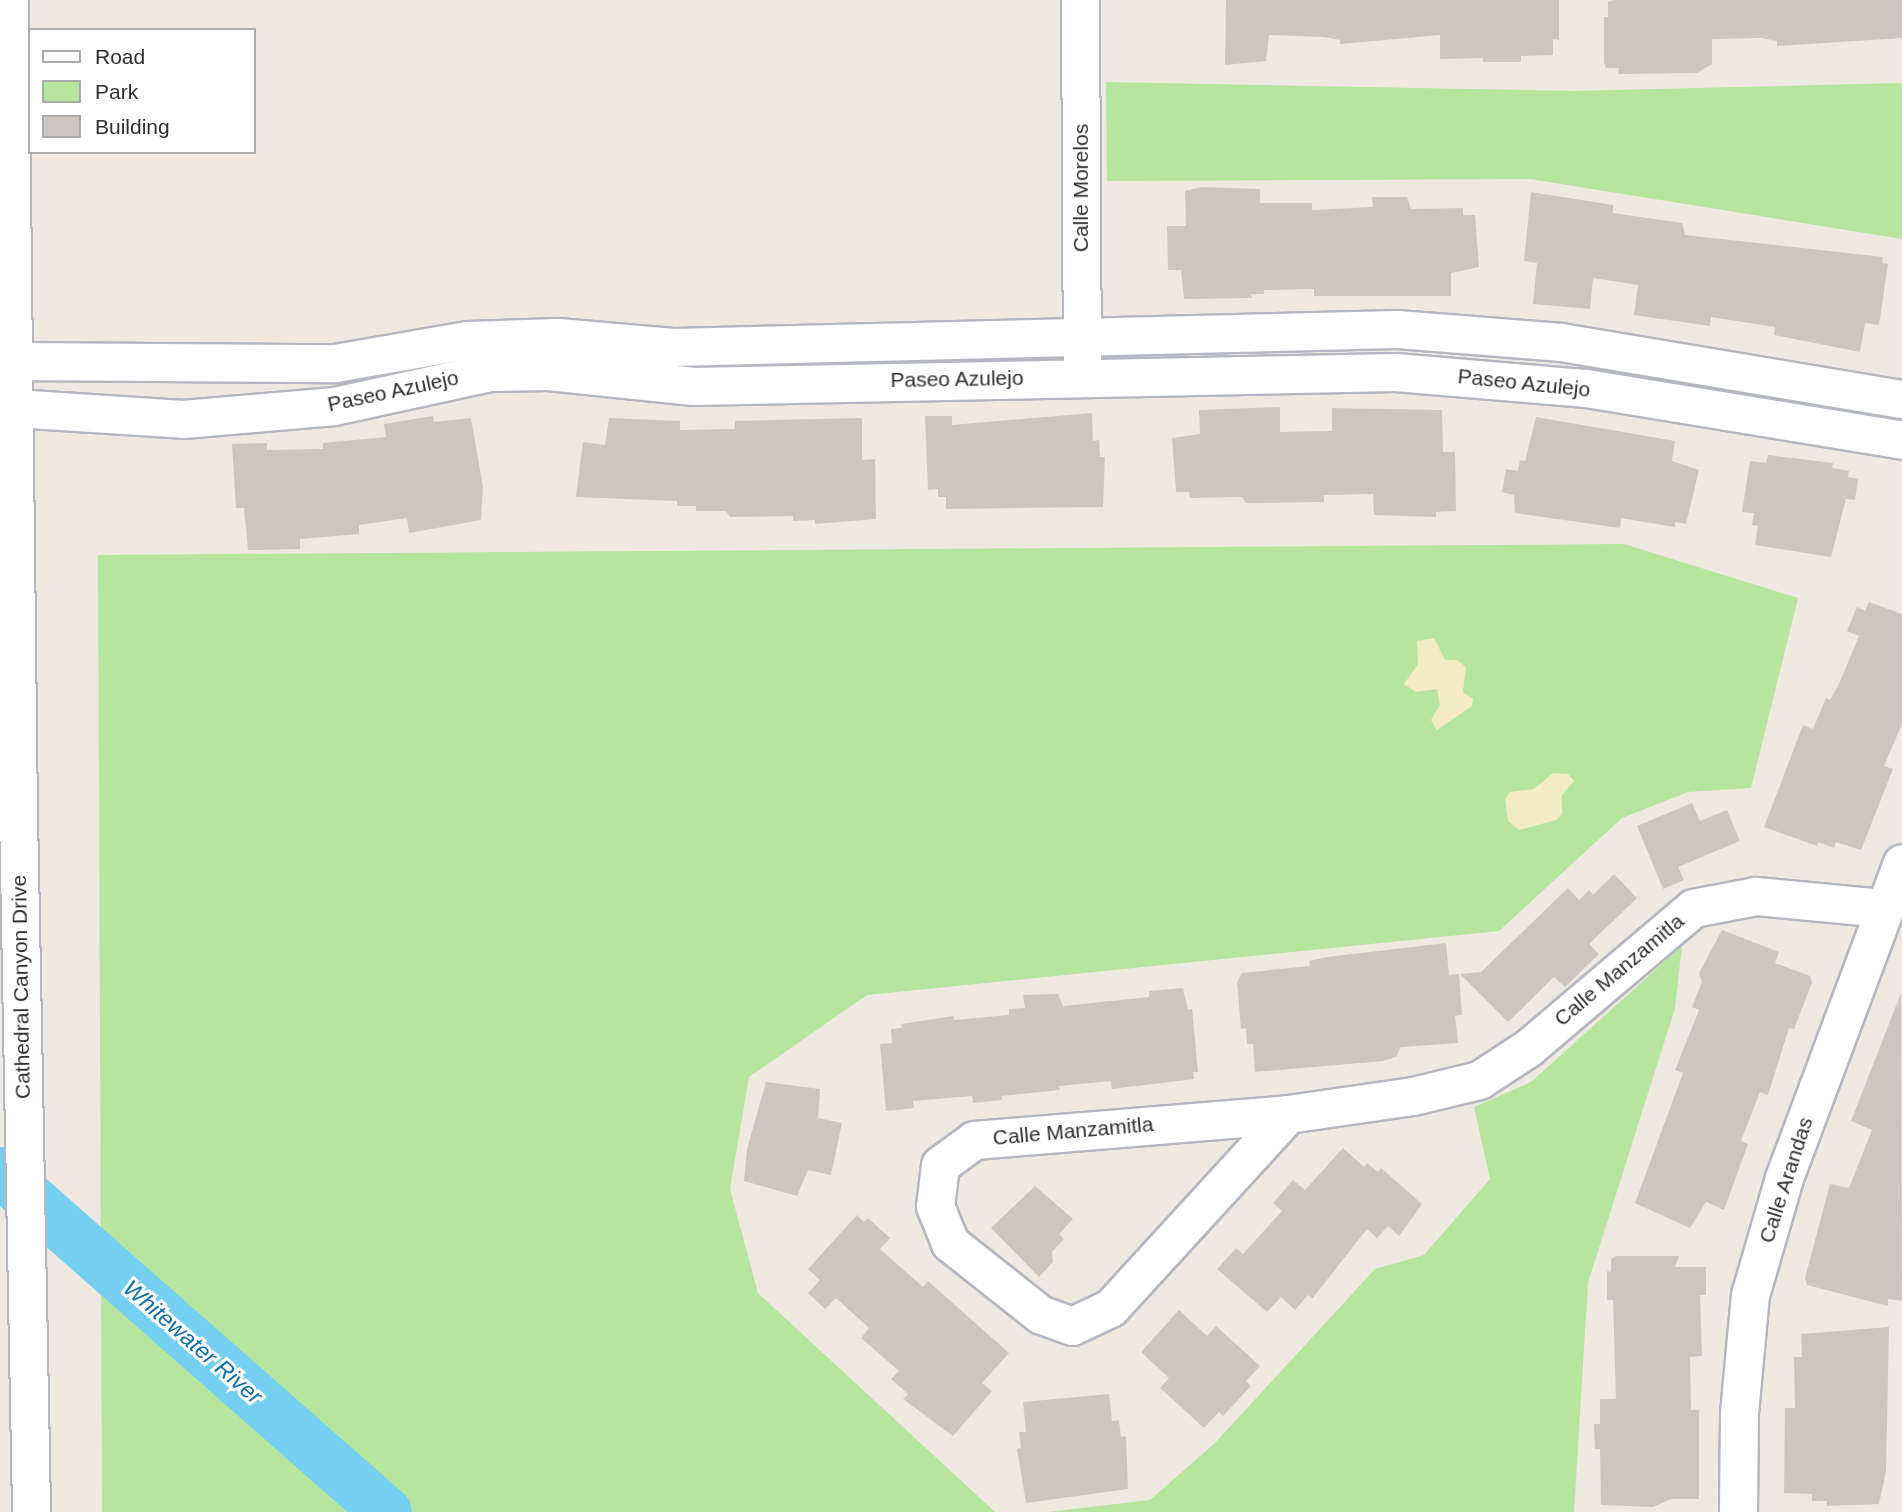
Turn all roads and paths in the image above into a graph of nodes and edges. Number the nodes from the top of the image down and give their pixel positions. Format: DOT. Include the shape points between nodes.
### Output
graph roads {
  1 [pos="9,0"];
  2 [pos="1080,0"];
  3 [pos="1081,337"];
  4 [pos="13,361"];
  5 [pos="1083,375"];
  6 [pos="1902,400"];
  7 [pos="14,408"];
  8 [pos="1902,440"];
  9 [pos="1902,863"];
  10 [pos="1884,908"];
  11 [pos="1287,1114"];
  12 [pos="31,1510"];
  13 [pos="1738,1512"];
  1 -- 4 [label="street, Cathedral Canyon Drive"];
  2 -- 3 [label="street, Calle Morelos"];
  3 -- 4 [label="street, Paseo Azulejo" via="673,347 558,337 467,340 335,363"];
  3 -- 5 [label="street, Calle Morelos"];
  3 -- 6 [label="street, Paseo Azulejo" via="1397,329 1561,342"];
  4 -- 7 [label="street, Cathedral Canyon Drive"];
  5 -- 7 [label="street, Paseo Azulejo" via="693,386 548,371 490,372 407,386 334,406 183,419"];
  5 -- 8 [label="street, Paseo Azulejo" via="1395,372 1499,379 1586,388"];
  7 -- 12 [label="street, Cathedral Canyon Drive"];
  9 -- 10 [label="street, Calle Arandas"];
  10 -- 11 [label="street, Calle Manzamitla" via="1756,896 1693,908 1528,1048 1479,1080 1413,1096"];
  10 -- 13 [label="street, Calle Arandas" via="1784,1178 1750,1295"];
  11 -- 11 [label="street, Calle Manzamitla" via="974,1140 940,1166 935,1206 950,1243 1041,1315 1072,1326 1110,1308"];
}
